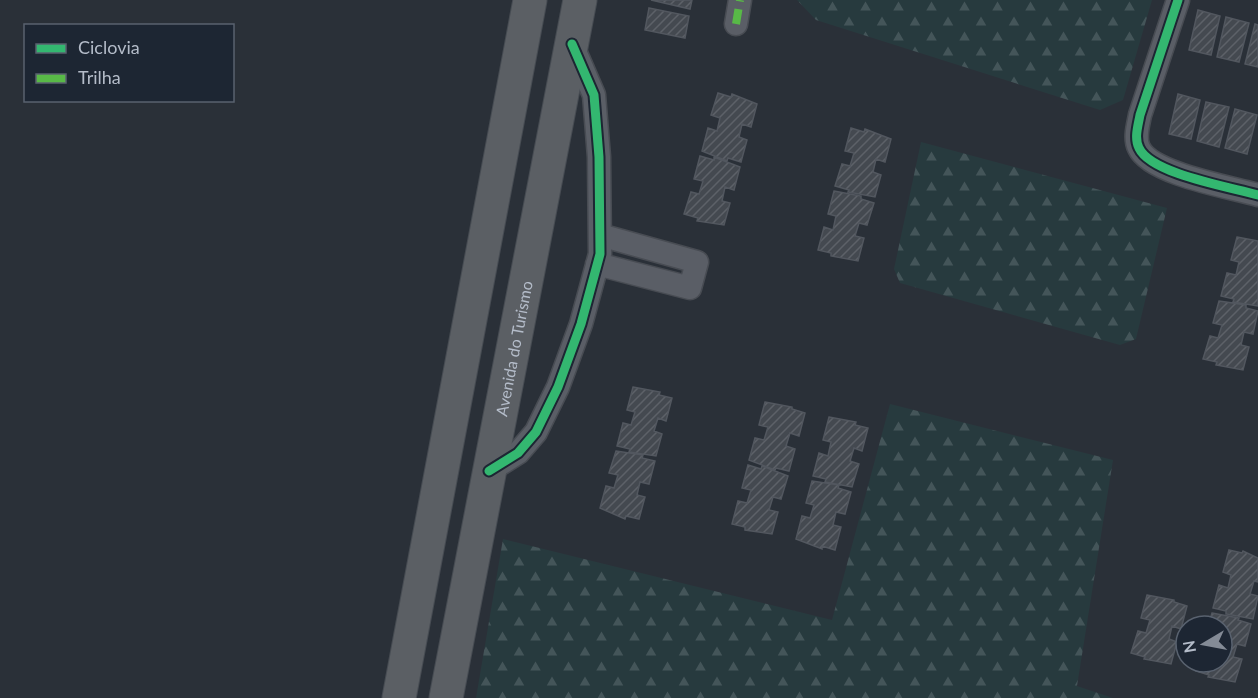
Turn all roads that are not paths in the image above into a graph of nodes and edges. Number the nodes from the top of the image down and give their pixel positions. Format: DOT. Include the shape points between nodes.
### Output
graph roads {
  1 [pos="530,0"];
  2 [pos="580,0"];
  3 [pos="740,0"];
  4 [pos="1178,0"];
  5 [pos="736,24"];
  6 [pos="572,44"];
  7 [pos="1258,195"];
  8 [pos="600,235"];
  9 [pos="597,264"];
  10 [pos="489,471"];
  11 [pos="399,698"];
  12 [pos="446,698"];
  1 -- 11 [label="highway"];
  2 -- 6 [label="highway, Avenida do Turismo"];
  3 -- 5 [label="street"];
  4 -- 7 [label="street" via="1140,116 1138,147 1146,158 1194,178"];
  6 -- 8 [label="street" via="594,95"];
  6 -- 10 [label="highway, Avenida do Turismo"];
  8 -- 9 [label="street"];
  8 -- 9 [label="street" via="697,262 690,288"];
  9 -- 10 [label="street" via="558,387 536,432 518,453"];
  10 -- 12 [label="highway, Avenida do Turismo"];
}
